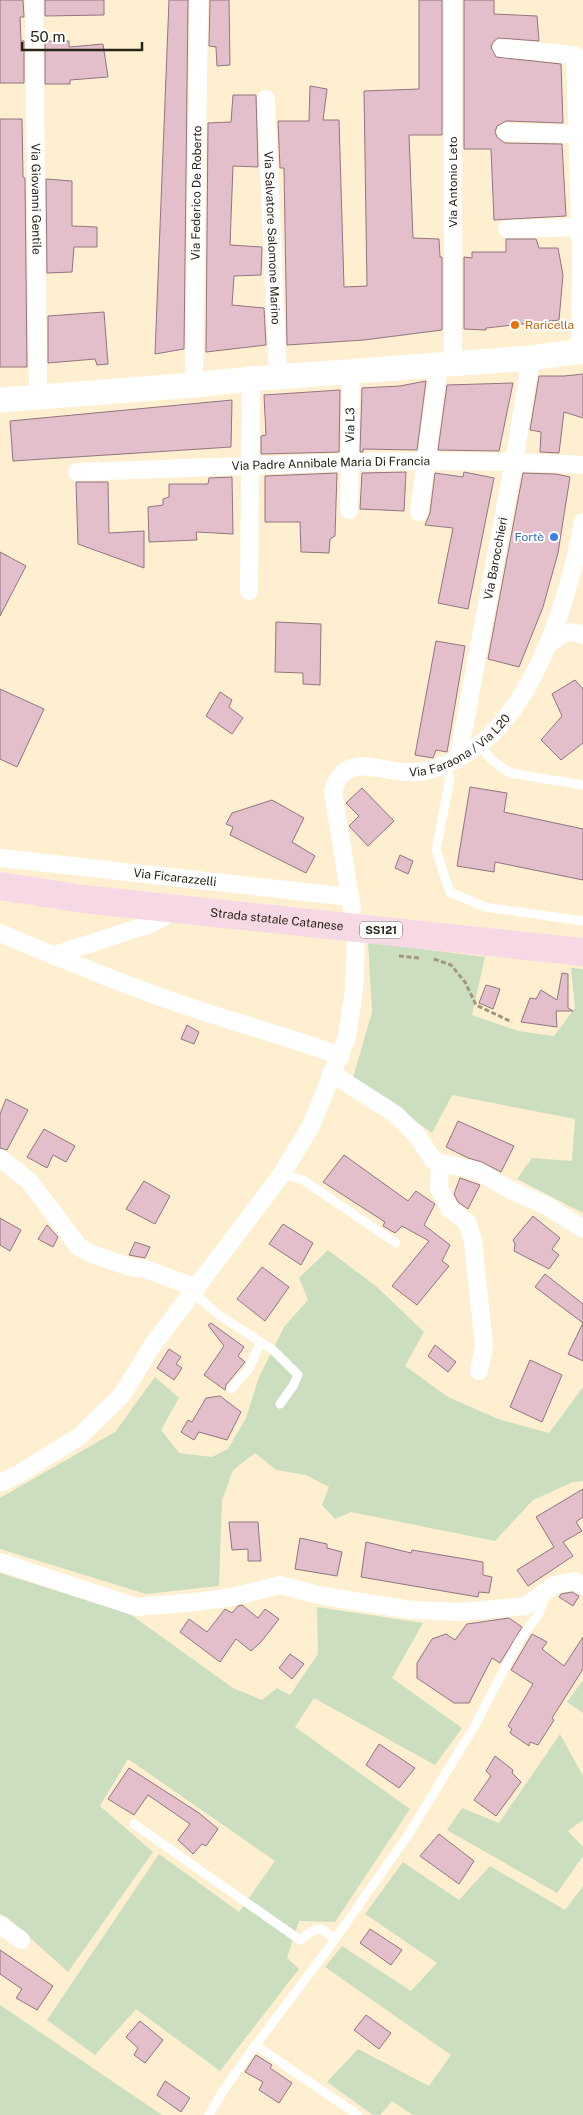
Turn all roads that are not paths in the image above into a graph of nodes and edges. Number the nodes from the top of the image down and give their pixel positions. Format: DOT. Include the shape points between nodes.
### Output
graph roads {
  1 [pos="34,0"];
  2 [pos="200,0"];
  3 [pos="453,0"];
  4 [pos="502,48"];
  5 [pos="266,98"];
  6 [pos="506,132"];
  7 [pos="576,134"];
  8 [pos="580,227"];
  9 [pos="507,229"];
  10 [pos="582,351"];
  11 [pos="531,358"];
  12 [pos="446,365"];
  13 [pos="351,371"];
  14 [pos="278,377"];
  15 [pos="251,379"];
  16 [pos="194,385"];
  17 [pos="38,397"];
  18 [pos="0,400"];
  19 [pos="514,461"];
  20 [pos="350,462"];
  21 [pos="427,462"];
  22 [pos="583,465"];
  23 [pos="250,467"];
  24 [pos="77,472"];
  25 [pos="349,510"];
  26 [pos="419,512"];
  27 [pos="583,522"];
  28 [pos="579,544"];
  29 [pos="583,564"];
  30 [pos="249,591"];
  31 [pos="560,608"];
  32 [pos="581,633"];
  33 [pos="548,645"];
  34 [pos="479,745"];
  35 [pos="451,762"];
  36 [pos="583,785"];
  37 [pos="0,858"];
  38 [pos="0,886"];
  39 [pos="351,903"];
  40 [pos="178,909"];
  41 [pos="583,922"];
  42 [pos="0,932"];
  43 [pos="356,940"];
  44 [pos="583,952"];
  45 [pos="54,955"];
  46 [pos="340,1056"];
  47 [pos="331,1073"];
  48 [pos="0,1158"];
  49 [pos="440,1162"];
  50 [pos="282,1174"];
  51 [pos="583,1229"];
  52 [pos="396,1243"];
  53 [pos="195,1291"];
  54 [pos="261,1342"];
  55 [pos="480,1371"];
  56 [pos="230,1389"];
  57 [pos="280,1404"];
  58 [pos="0,1483"];
  59 [pos="0,1562"];
  60 [pos="583,1586"];
  61 [pos="549,1588"];
  62 [pos="134,1824"];
  63 [pos="0,1925"];
  64 [pos="335,1939"];
  65 [pos="21,1940"];
  66 [pos="255,2045"];
  67 [pos="209,2115"];
  68 [pos="358,2115"];
  1 -- 17 [label="street, Via Giovanni Gentile"];
  2 -- 16 [label="street, Via Federico De Roberto"];
  3 -- 12 [label="street, Via Antonio Leto"];
  4 -- 7 [label="street" via="575,55"];
  5 -- 14 [label="street, Via Salvatore Salomone Marino"];
  6 -- 7 [label="street"];
  7 -- 8 [label="street"];
  8 -- 9 [label="street"];
  8 -- 10 [label="street"];
  10 -- 11 [label="main road"];
  11 -- 12 [label="main road"];
  11 -- 19 [label="street, Via Barocchieri"];
  12 -- 13 [label="main road"];
  12 -- 21 [label="street, Via Antonio Leto"];
  13 -- 14 [label="main road"];
  13 -- 20 [label="street, Via L3"];
  14 -- 15 [label="main road"];
  15 -- 16 [label="main road"];
  15 -- 23 [label="street"];
  16 -- 17 [label="main road"];
  17 -- 18 [label="main road"];
  19 -- 21 [label="street, Via Padre Annibale Maria Di Francia"];
  19 -- 22 [label="street, Via Padre Annibale Maria Di Francia"];
  19 -- 35 [label="street, Via Barocchieri"];
  20 -- 21 [label="street, Via Padre Annibale Maria Di Francia"];
  20 -- 23 [label="street, Via Padre Annibale Maria Di Francia"];
  20 -- 25 [label="street, Via L3"];
  21 -- 26 [label="street, Via Antonio Leto"];
  23 -- 24 [label="street, Via Padre Annibale Maria Di Francia"];
  23 -- 30 [label="street"];
  27 -- 28 [label="street, Via Faraona / Via L20"];
  28 -- 29 [label="street"];
  28 -- 31 [label="street, Via Faraona / Via L20"];
  31 -- 32 [label="street" via="564,619"];
  31 -- 33 [label="street, Via Faraona / Via L20"];
  32 -- 33 [label="street" via="559,635"];
  33 -- 34 [label="street, Via Faraona / Via L20" via="518,703 504,722"];
  34 -- 35 [label="street, Via Faraona / Via L20"];
  34 -- 36 [label="lane" via="510,773"];
  35 -- 39 [label="street, Via Faraona / Via L20" via="418,772 354,766 337,778 333,791"];
  35 -- 41 [label="lane" via="436,850 450,892 485,907"];
  37 -- 39 [label="street, Via Ficarazzelli"];
  38 -- 40 [label="main road, Strada statale Catanese / SS121"];
  40 -- 44 [label="main road, Strada statale Catanese / SS121"];
  40 -- 45 [label="street" via="151,924"];
  42 -- 45 [label="street"];
  43 -- 46 [label="street" via="354,988 347,1037"];
  45 -- 46 [label="street" via="192,1008"];
  46 -- 47 [label="street"];
  47 -- 49 [label="street" via="396,1114 416,1134 434,1161"];
  47 -- 50 [label="street" via="311,1126"];
  48 -- 53 [label="street" via="30,1182 79,1247 130,1267 145,1269"];
  49 -- 51 [label="street" via="477,1171 547,1206"];
  49 -- 55 [label="street" via="438,1189 450,1209 467,1222 473,1241 484,1346"];
  50 -- 52 [label="lane" via="303,1180"];
  50 -- 53 [label="street"];
  53 -- 54 [label="lane" via="219,1315"];
  53 -- 58 [label="street" via="152,1346 122,1395 80,1436"];
  54 -- 56 [label="lane" via="248,1370"];
  54 -- 57 [label="lane" via="298,1375"];
  59 -- 61 [label="street" via="136,1606 196,1602 280,1585 318,1595 411,1610 462,1612 526,1606"];
  60 -- 61 [label="street" via="574,1581 554,1584"];
  61 -- 64 [label="lane" via="538,1615 519,1641 474,1727 408,1836"];
  62 -- 64 [label="lane" via="300,1940 321,1929"];
  63 -- 65 [label="street"];
  64 -- 66 [label="lane"];
  66 -- 67 [label="lane"];
  66 -- 68 [label="lane"];
}
